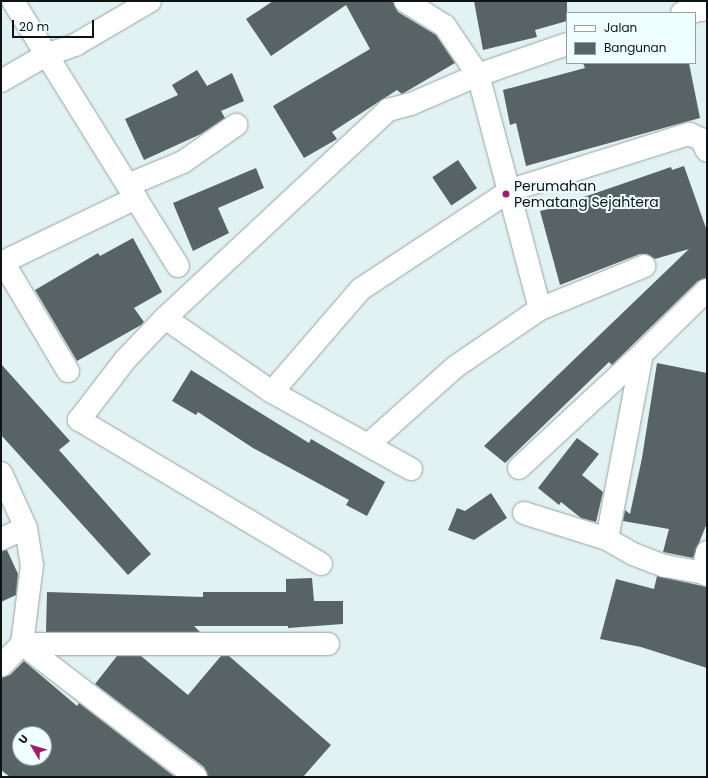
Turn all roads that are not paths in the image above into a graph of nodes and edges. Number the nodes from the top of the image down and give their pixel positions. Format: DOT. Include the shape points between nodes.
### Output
graph roads {
  1 [pos="13,1"];
  2 [pos="150,1"];
  3 [pos="405,1"];
  4 [pos="707,9"];
  5 [pos="688,12"];
  6 [pos="566,44"];
  7 [pos="46,55"];
  8 [pos="478,75"];
  9 [pos="1,80"];
  10 [pos="236,125"];
  11 [pos="707,151"];
  12 [pos="511,190"];
  13 [pos="132,191"];
  14 [pos="2,263"];
  15 [pos="178,266"];
  16 [pos="645,266"];
  17 [pos="707,290"];
  18 [pos="540,309"];
  19 [pos="166,318"];
  20 [pos="642,354"];
  21 [pos="68,371"];
  22 [pos="272,392"];
  23 [pos="369,444"];
  24 [pos="519,468"];
  25 [pos="411,469"];
  26 [pos="1,473"];
  27 [pos="524,513"];
  28 [pos="26,528"];
  29 [pos="1,539"];
  30 [pos="607,539"];
  31 [pos="707,552"];
  32 [pos="321,564"];
  33 [pos="705,574"];
  34 [pos="22,644"];
  35 [pos="328,644"];
  36 [pos="1,666"];
  37 [pos="196,777"];
  1 -- 7 [label="street"];
  2 -- 7 [label="street" via="75,45"];
  3 -- 8 [label="street" via="445,26"];
  4 -- 5 [label="street"];
  6 -- 8 [label="street"];
  7 -- 9 [label="street"];
  7 -- 13 [label="street"];
  8 -- 12 [label="street"];
  8 -- 19 [label="street" via="411,104 388,110"];
  10 -- 13 [label="street" via="182,162"];
  11 -- 12 [label="street" via="701,139 689,134"];
  12 -- 18 [label="street"];
  12 -- 22 [label="street" via="361,289"];
  13 -- 14 [label="street"];
  13 -- 15 [label="street"];
  14 -- 21 [label="street"];
  16 -- 18 [label="street"];
  17 -- 20 [label="street"];
  18 -- 23 [label="street" via="455,367"];
  19 -- 22 [label="street"];
  19 -- 32 [label="street" via="125,360 79,420"];
  20 -- 24 [label="street"];
  20 -- 30 [label="street"];
  22 -- 23 [label="street"];
  23 -- 25 [label="street"];
  26 -- 28 [label="street"];
  27 -- 30 [label="street"];
  28 -- 29 [label="street"];
  28 -- 34 [label="street" via="32,565"];
  30 -- 33 [label="street" via="650,561 690,573"];
  31 -- 33 [label="street"];
  34 -- 35 [label="street"];
  34 -- 36 [label="street"];
  34 -- 37 [label="street"];
}
